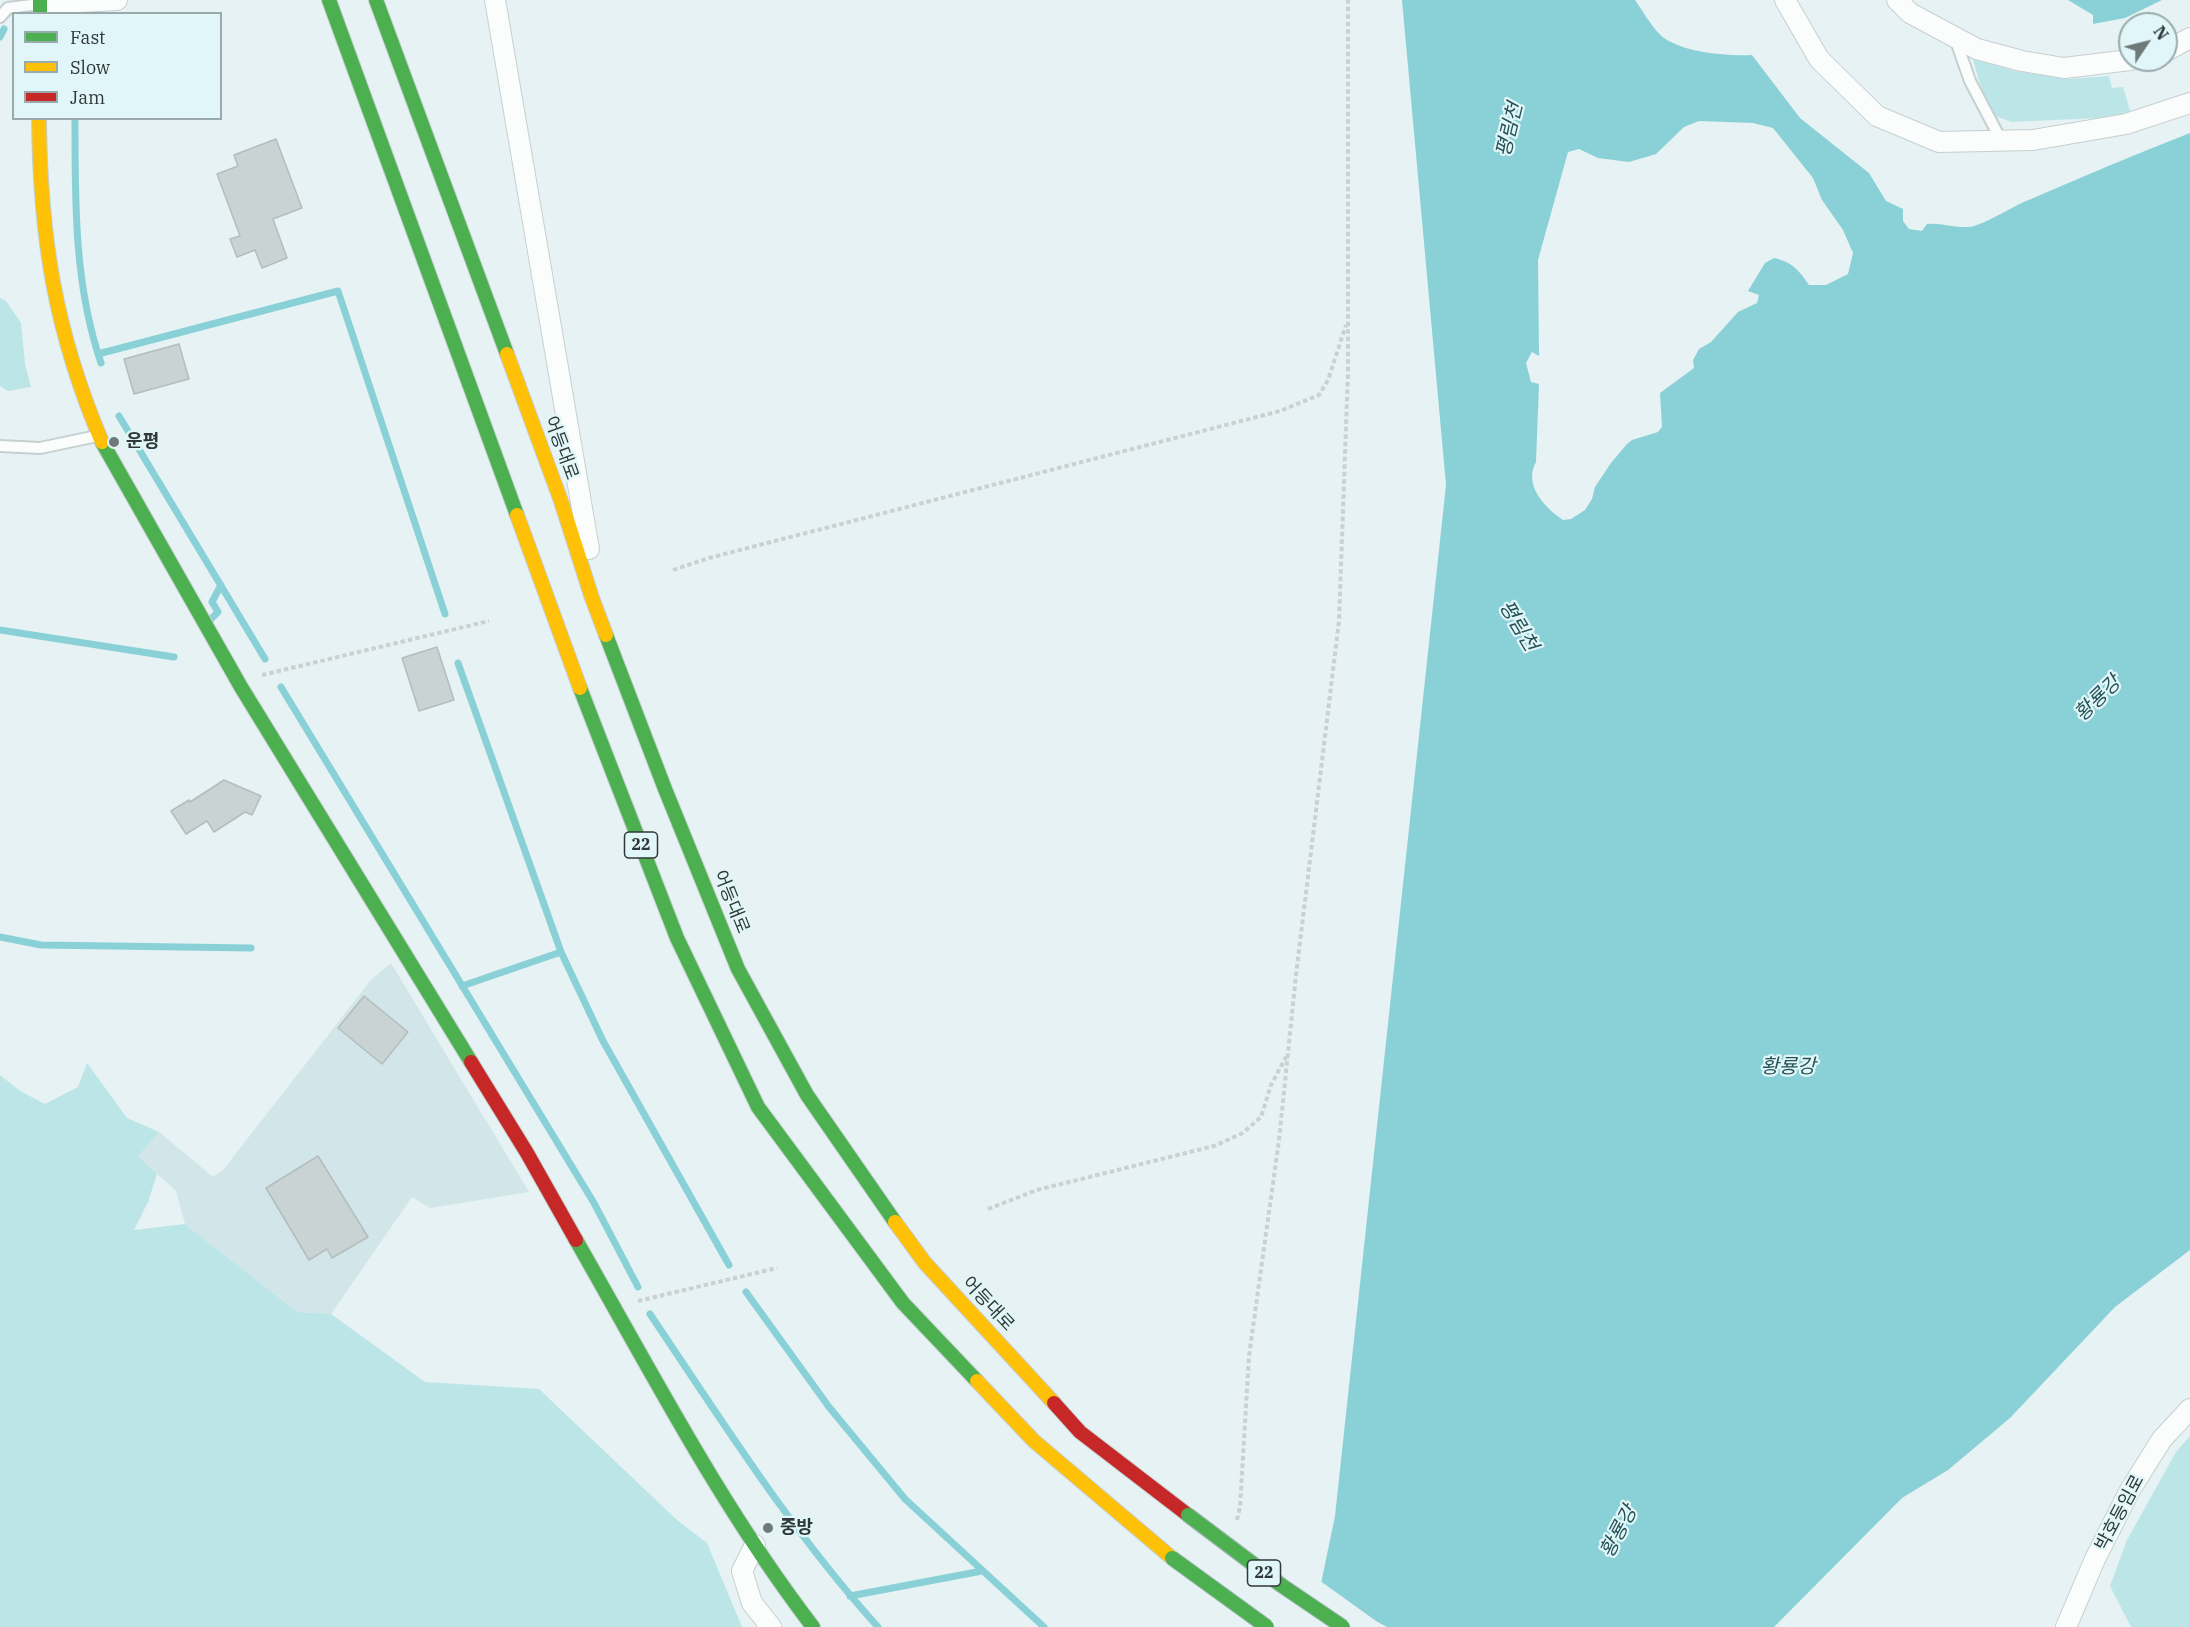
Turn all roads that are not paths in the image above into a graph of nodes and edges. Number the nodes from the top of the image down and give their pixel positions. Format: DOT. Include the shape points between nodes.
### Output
graph roads {
  1 [pos="117,0"];
  2 [pos="329,0"];
  3 [pos="376,0"];
  4 [pos="495,0"];
  5 [pos="1785,0"];
  6 [pos="1897,0"];
  7 [pos="40,6"];
  8 [pos="0,17"];
  9 [pos="1955,38"];
  10 [pos="2118,61"];
  11 [pos="2190,103"];
  12 [pos="39,120"];
  13 [pos="2001,140"];
  14 [pos="99,435"];
  15 [pos="0,446"];
  16 [pos="602,623"];
  17 [pos="2190,1409"];
  18 [pos="755,1545"];
  19 [pos="771,1627"];
  20 [pos="813,1627"];
  21 [pos="1267,1627"];
  22 [pos="1342,1627"];
  23 [pos="2066,1627"];
  1 -- 7 [label="street"];
  2 -- 21 [label="main road, 22, bridge" via="589,713 677,938 758,1107 903,1303 1034,1441 1172,1558"];
  3 -- 16 [label="main road, 어등대로 / 22" via="561,501"];
  4 -- 16 [label="street"];
  5 -- 13 [label="street" via="1819,59 1877,116 1939,142"];
  6 -- 9 [label="street" via="1910,14"];
  7 -- 8 [label="lane" via="8,8"];
  9 -- 10 [label="street" via="1977,50 2022,62 2064,68"];
  9 -- 13 [label="lane" via="1970,81"];
  11 -- 13 [label="street" via="2126,124 2033,140"];
  12 -- 14 [label="main road" via="42,214 52,283 69,355"];
  14 -- 15 [label="lane" via="40,447"];
  14 -- 18 [label="main road" via="241,687 466,1051 706,1470"];
  16 -- 22 [label="main road, 어등대로 / 22, bridge" via="738,969 807,1095 860,1174 926,1263 1080,1432 1281,1586"];
  17 -- 23 [label="street, 박호등임로" via="2162,1439 2130,1490"];
  18 -- 19 [label="street" via="742,1571 752,1603"];
  18 -- 20 [label="main road"];
}
